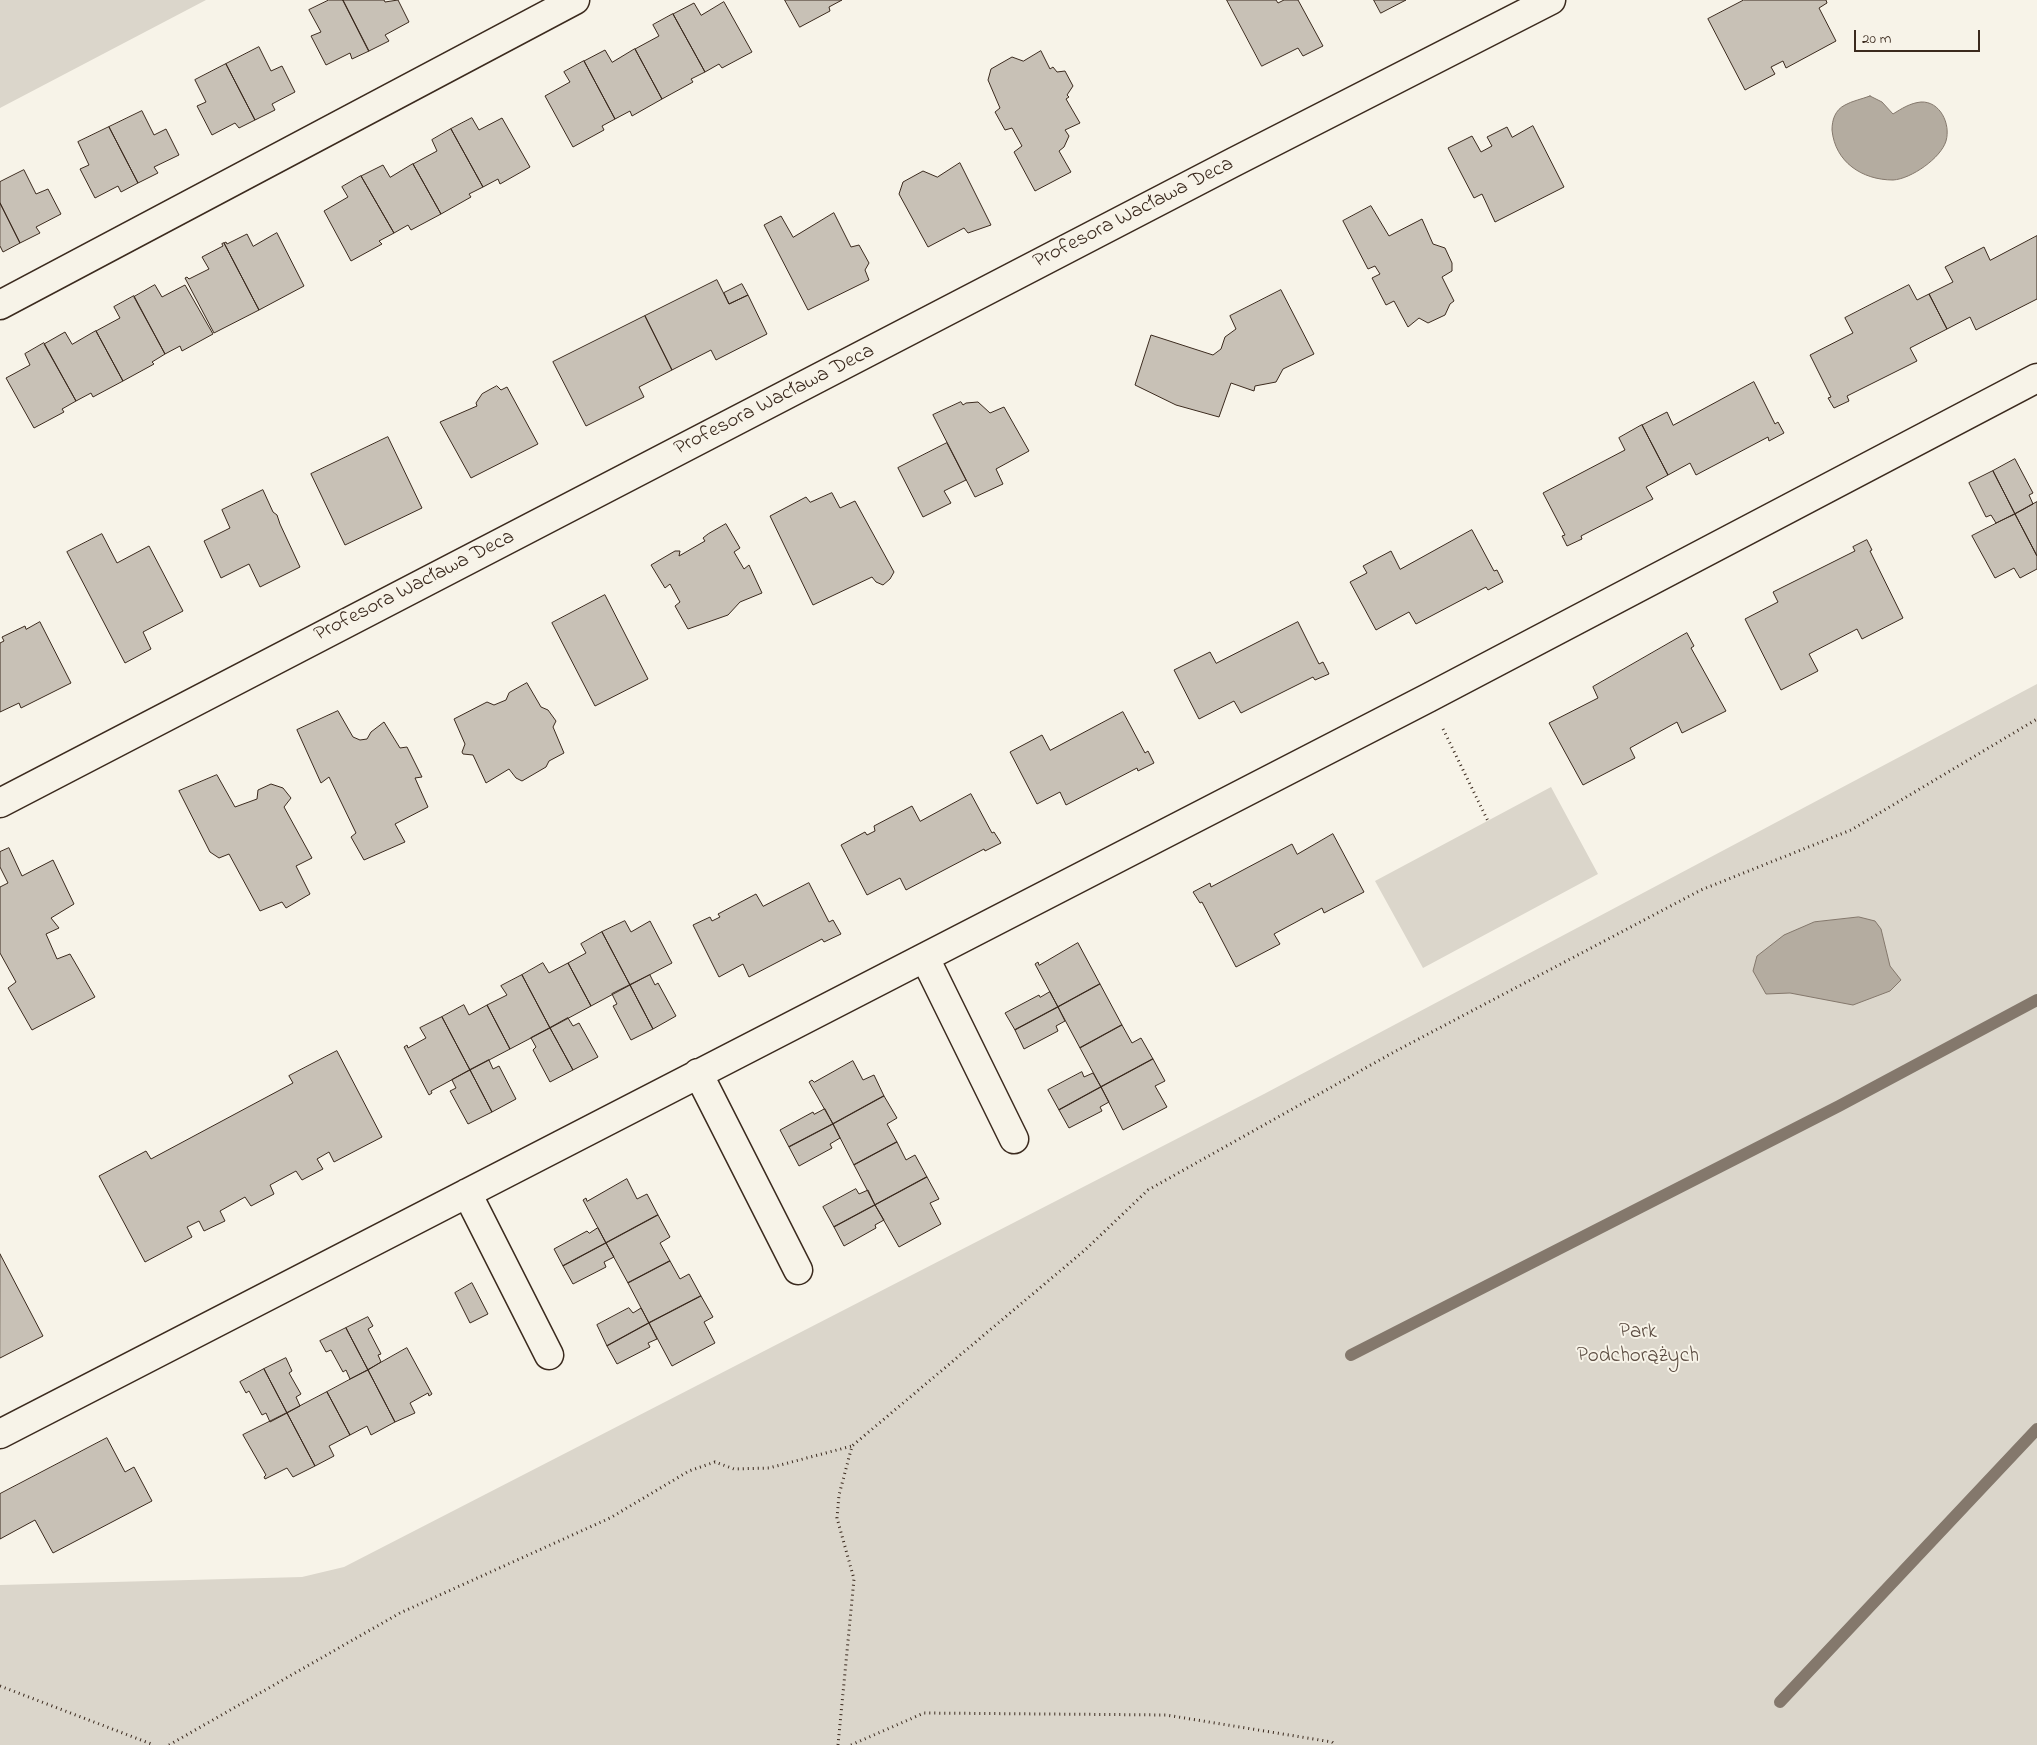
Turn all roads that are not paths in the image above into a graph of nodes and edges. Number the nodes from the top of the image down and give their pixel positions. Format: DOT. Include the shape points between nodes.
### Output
graph roads {
  1 [pos="576,0"];
  2 [pos="1551,0"];
  3 [pos="0,305"];
  4 [pos="2037,378"];
  5 [pos="0,803"];
  6 [pos="925,958"];
  7 [pos="698,1073"];
  8 [pos="1014,1140"];
  9 [pos="466,1193"];
  10 [pos="798,1270"];
  11 [pos="549,1355"];
  12 [pos="0,1434"];
  1 -- 3 [label="street"];
  2 -- 5 [label="street, Profesora Wacława Deca"];
  4 -- 6 [label="street"];
  6 -- 7 [label="street"];
  6 -- 8 [label="street"];
  7 -- 9 [label="street"];
  7 -- 10 [label="street"];
  9 -- 11 [label="street"];
  9 -- 12 [label="street"];
}
